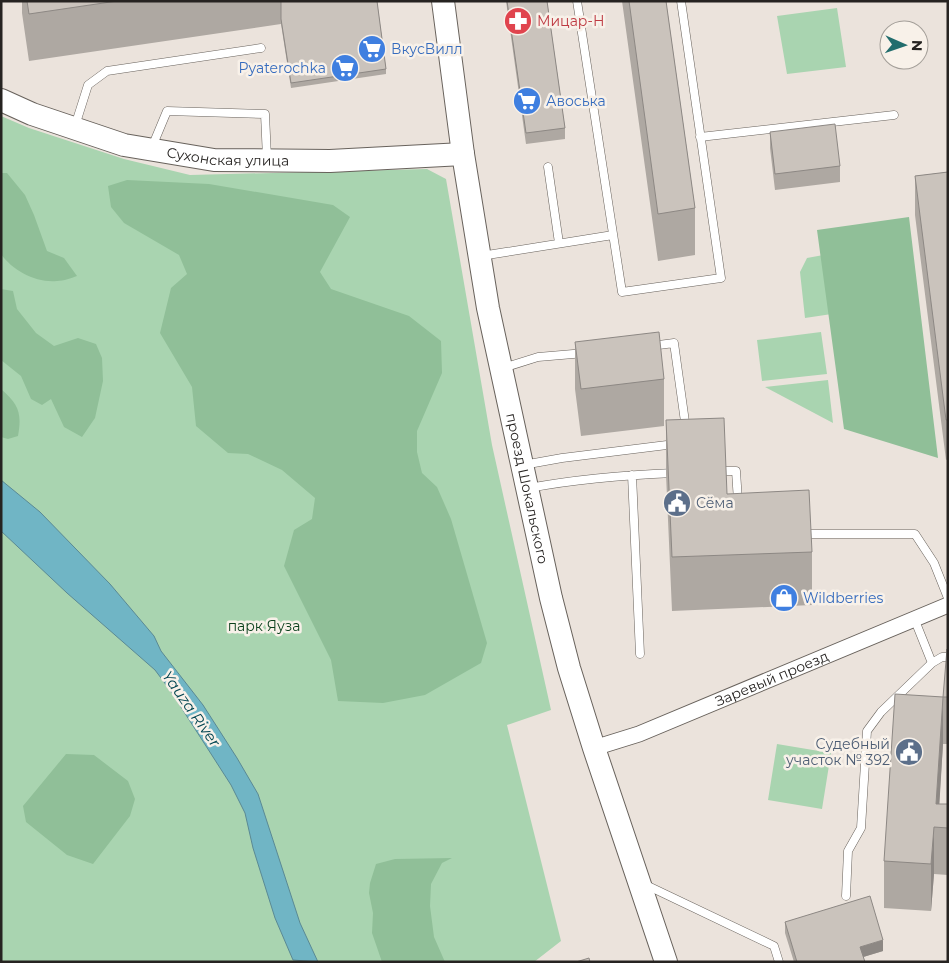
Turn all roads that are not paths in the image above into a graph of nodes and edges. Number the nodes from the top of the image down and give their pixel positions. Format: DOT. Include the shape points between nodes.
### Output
graph roads {
  1 [pos="443,1"];
  2 [pos="577,1"];
  3 [pos="681,1"];
  4 [pos="261,48"];
  5 [pos="1,100"];
  6 [pos="894,115"];
  7 [pos="74,128"];
  8 [pos="700,137"];
  9 [pos="151,149"];
  10 [pos="463,154"];
  11 [pos="267,160"];
  12 [pos="548,167"];
  13 [pos="613,235"];
  14 [pos="559,243"];
  15 [pos="480,256"];
  16 [pos="640,348"];
  17 [pos="594,352"];
  18 [pos="501,368"];
  19 [pos="687,434"];
  20 [pos="688,443"];
  21 [pos="521,465"];
  22 [pos="707,472"];
  23 [pos="679,473"];
  24 [pos="632,475"];
  25 [pos="526,488"];
  26 [pos="738,507"];
  27 [pos="790,534"];
  28 [pos="948,598"];
  29 [pos="948,605"];
  30 [pos="914,618"];
  31 [pos="640,654"];
  32 [pos="948,658"];
  33 [pos="932,663"];
  34 [pos="594,748"];
  35 [pos="639,882"];
  36 [pos="846,896"];
  37 [pos="666,962"];
  38 [pos="779,962"];
  1 -- 10 [label="street, проезд Шокальского"];
  2 -- 13 [label="lane"];
  3 -- 8 [label="lane"];
  4 -- 7 [label="lane" via="106,72 88,85"];
  5 -- 7 [label="street, Сухонская улица"];
  6 -- 8 [label="lane"];
  7 -- 9 [label="street, Сухонская улица" via="124,145"];
  8 -- 13 [label="lane" via="720,278 622,292"];
  9 -- 11 [label="street, Сухонская улица" via="214,160"];
  9 -- 11 [label="lane" via="167,112 264,114"];
  10 -- 11 [label="street, Сухонская улица" via="330,161"];
  10 -- 15 [label="street, проезд Шокальского"];
  12 -- 14 [label="lane"];
  13 -- 14 [label="lane"];
  14 -- 15 [label="lane"];
  15 -- 18 [label="street, проезд Шокальского"];
  16 -- 19 [label="lane" via="674,343"];
  17 -- 18 [label="lane" via="538,357"];
  18 -- 21 [label="street, проезд Шокальского"];
  20 -- 21 [label="lane"];
  21 -- 25 [label="street, проезд Шокальского"];
  22 -- 26 [label="lane" via="736,470"];
  23 -- 24 [label="lane"];
  24 -- 25 [label="lane"];
  24 -- 31 [label="lane"];
  25 -- 34 [label="street, проезд Шокальского" via="550,598"];
  27 -- 28 [label="lane" via="915,534 934,563"];
  29 -- 30 [label="street, Заревый проезд"];
  30 -- 33 [label="lane"];
  30 -- 34 [label="street, Заревый проезд" via="639,734"];
  32 -- 33 [label="lane" via="942,657"];
  33 -- 36 [label="lane" via="881,712 867,731 862,828 848,851"];
  34 -- 35 [label="street, проезд Шокальского"];
  35 -- 37 [label="street, проезд Шокальского"];
  35 -- 38 [label="lane" via="774,946"];
}
